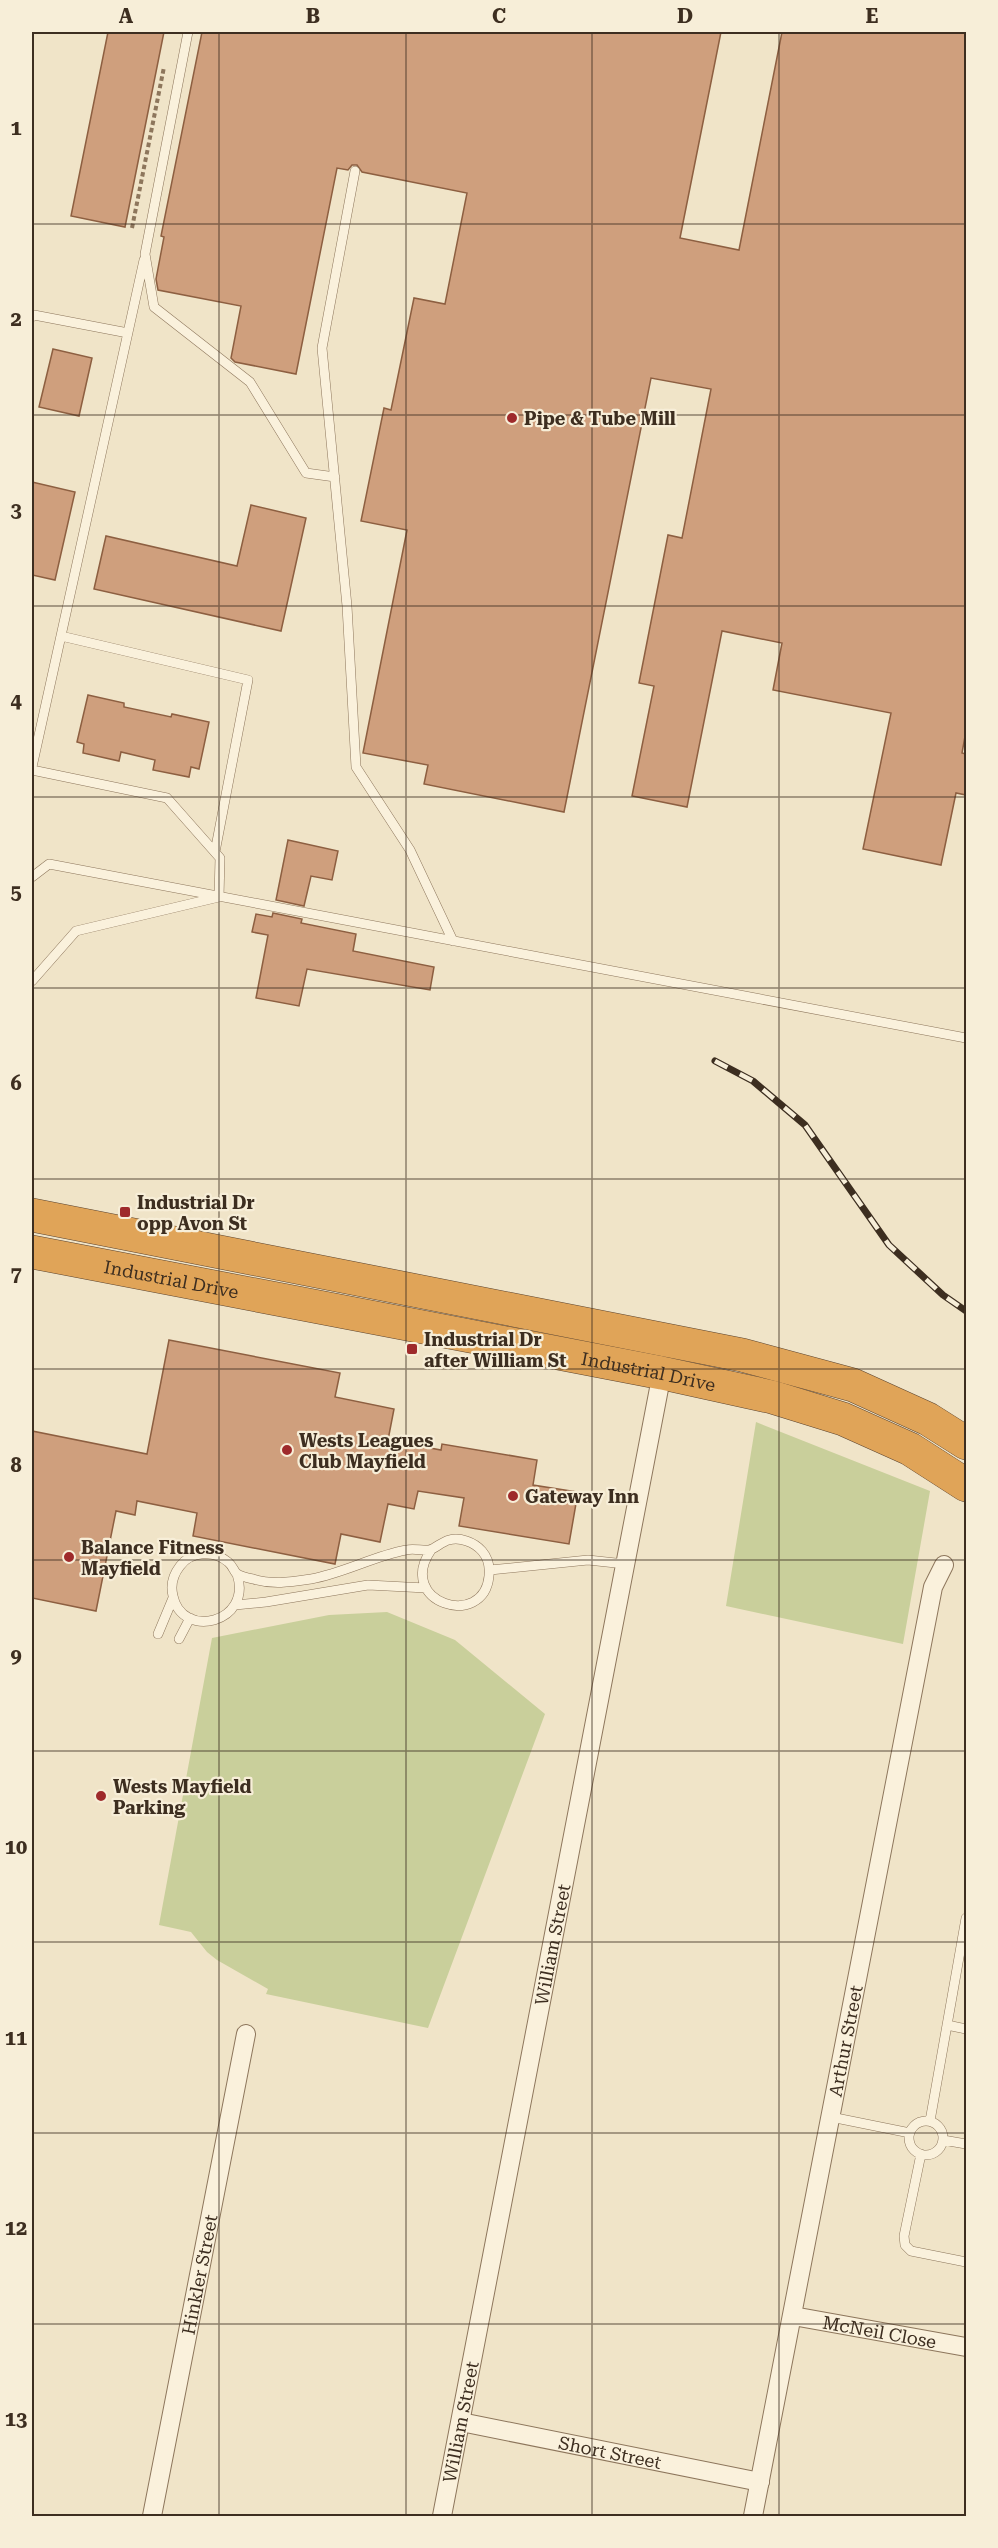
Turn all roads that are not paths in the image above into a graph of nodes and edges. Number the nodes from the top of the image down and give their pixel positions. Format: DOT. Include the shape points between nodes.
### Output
graph roads {
  1 [pos="188,32"];
  2 [pos="355,171"];
  3 [pos="145,254"];
  4 [pos="32,317"];
  5 [pos="128,333"];
  6 [pos="335,477"];
  7 [pos="61,636"];
  8 [pos="32,768"];
  9 [pos="214,852"];
  10 [pos="32,877"];
  11 [pos="219,897"];
  12 [pos="453,941"];
  13 [pos="32,981"];
  14 [pos="966,1038"];
  15 [pos="32,1215"];
  16 [pos="32,1252"];
  17 [pos="662,1372"];
  18 [pos="816,1375"];
  19 [pos="808,1409"];
  20 [pos="966,1443"];
  21 [pos="966,1485"];
  22 [pos="431,1550"];
  23 [pos="625,1563"];
  24 [pos="944,1565"];
  25 [pos="490,1570"];
  26 [pos="237,1574"];
  27 [pos="426,1588"];
  28 [pos="173,1598"];
  29 [pos="236,1605"];
  30 [pos="190,1618"];
  31 [pos="158,1634"];
  32 [pos="179,1639"];
  33 [pos="966,1918"];
  34 [pos="947,2025"];
  35 [pos="966,2029"];
  36 [pos="246,2034"];
  37 [pos="831,2117"];
  38 [pos="930,2121"];
  39 [pos="910,2133"];
  40 [pos="943,2140"];
  41 [pos="966,2144"];
  42 [pos="921,2154"];
  43 [pos="966,2262"];
  44 [pos="793,2316"];
  45 [pos="966,2347"];
  46 [pos="461,2422"];
  47 [pos="759,2482"];
  48 [pos="152,2517"];
  49 [pos="442,2517"];
  50 [pos="753,2517"];
  1 -- 3 [label="lane"];
  2 -- 6 [label="lane" via="322,348"];
  3 -- 5 [label="lane"];
  3 -- 6 [label="lane" via="154,307 250,382 306,473"];
  4 -- 5 [label="lane"];
  5 -- 7 [label="lane"];
  6 -- 12 [label="lane" via="356,767 410,850"];
  7 -- 8 [label="lane"];
  7 -- 9 [label="lane" via="248,680"];
  8 -- 9 [label="lane" via="167,798"];
  9 -- 11 [label="lane" via="220,858"];
  10 -- 11 [label="lane" via="49,864"];
  11 -- 12 [label="lane"];
  11 -- 13 [label="lane" via="76,931"];
  12 -- 14 [label="lane"];
  15 -- 18 [label="highway, Industrial Drive" via="742,1355"];
  16 -- 17 [label="highway, Industrial Drive"];
  17 -- 19 [label="highway, Industrial Drive"];
  17 -- 23 [label="street, William Street"];
  18 -- 19 [label="street"];
  18 -- 20 [label="highway, Industrial Drive" via="853,1385 928,1419"];
  19 -- 21 [label="highway, Industrial Drive" via="843,1419 910,1449"];
  22 -- 25 [label="lane" via="449,1540 470,1542 482,1551"];
  22 -- 26 [label="lane" via="409,1549 316,1578 279,1584"];
  22 -- 27 [label="lane" via="423,1569"];
  23 -- 25 [label="lane" via="588,1560"];
  23 -- 46 [label="street, William Street"];
  24 -- 37 [label="street, Arthur Street" via="933,1587"];
  25 -- 27 [label="lane" via="481,1596 465,1605 438,1602"];
  26 -- 28 [label="lane" via="219,1556 193,1556 175,1573"];
  26 -- 29 [label="lane" via="240,1589"];
  27 -- 29 [label="lane" via="368,1585"];
  28 -- 30 [label="lane"];
  28 -- 31 [label="lane"];
  29 -- 30 [label="lane" via="215,1620 202,1622"];
  30 -- 32 [label="lane"];
  33 -- 34 [label="lane"];
  34 -- 35 [label="lane"];
  34 -- 38 [label="lane"];
  36 -- 48 [label="street, Hinkler Street"];
  37 -- 39 [label="lane"];
  37 -- 44 [label="street, Arthur Street"];
  38 -- 39 [label="lane" via="916,2124"];
  38 -- 40 [label="lane" via="941,2130"];
  39 -- 42 [label="lane" via="912,2147"];
  40 -- 41 [label="lane"];
  40 -- 42 [label="lane" via="935,2152"];
  42 -- 43 [label="lane" via="905,2245 911,2251"];
  44 -- 45 [label="street, McNeil Close"];
  44 -- 47 [label="street, Arthur Street"];
  46 -- 47 [label="street, Short Street"];
  46 -- 49 [label="street, William Street"];
  47 -- 50 [label="street, Arthur Street"];
}
